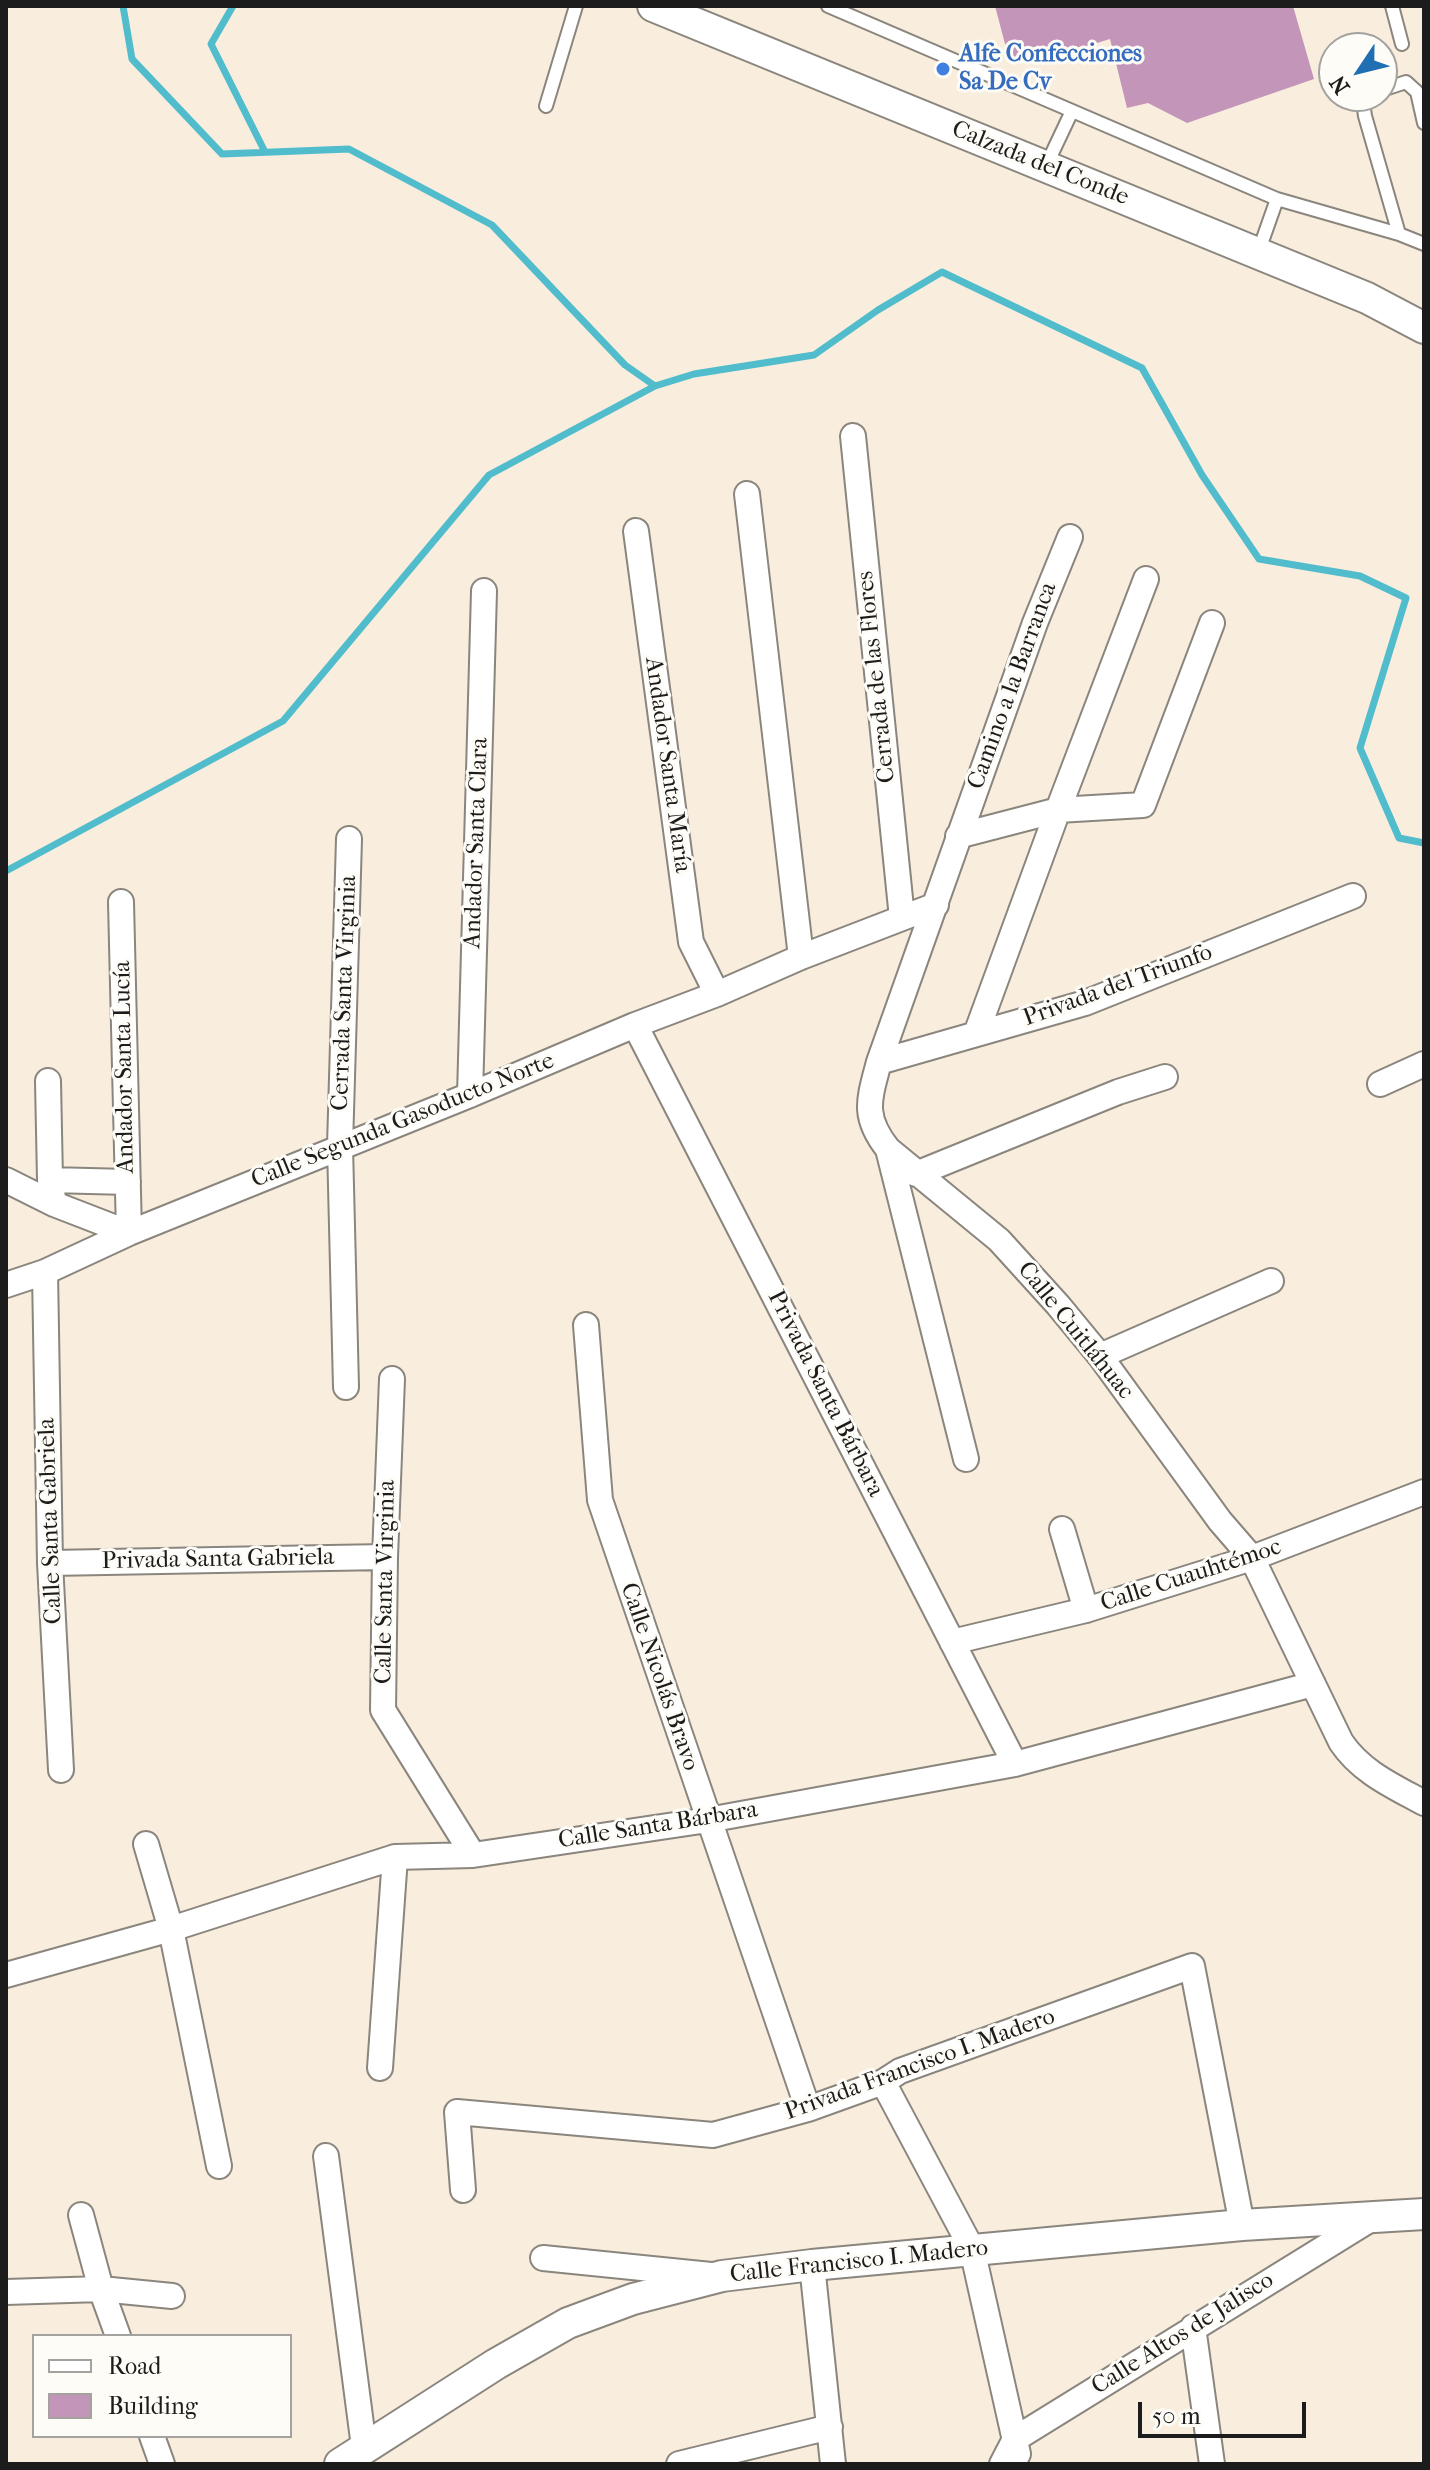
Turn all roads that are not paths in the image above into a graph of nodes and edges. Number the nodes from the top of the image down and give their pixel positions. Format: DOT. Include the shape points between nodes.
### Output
graph roads {
  1 [pos="576,6"];
  2 [pos="653,6"];
  3 [pos="828,6"];
  4 [pos="1392,6"];
  5 [pos="1402,44"];
  6 [pos="1398,85"];
  7 [pos="546,106"];
  8 [pos="1072,111"];
  9 [pos="1364,112"];
  10 [pos="1424,123"];
  11 [pos="1046,167"];
  12 [pos="1277,199"];
  13 [pos="1399,234"];
  14 [pos="1424,244"];
  15 [pos="1258,254"];
  16 [pos="1424,328"];
  17 [pos="853,436"];
  18 [pos="747,494"];
  19 [pos="636,531"];
  20 [pos="1070,537"];
  21 [pos="1146,579"];
  22 [pos="484,591"];
  23 [pos="1212,623"];
  24 [pos="1058,810"];
  25 [pos="958,836"];
  26 [pos="349,839"];
  27 [pos="1353,896"];
  28 [pos="121,902"];
  29 [pos="936,905"];
  30 [pos="902,918"];
  31 [pos="801,957"];
  32 [pos="717,994"];
  33 [pos="635,1025"];
  34 [pos="976,1034"];
  35 [pos="879,1062"];
  36 [pos="1424,1064"];
  37 [pos="1165,1077"];
  38 [pos="48,1081"];
  39 [pos="1380,1084"];
  40 [pos="470,1095"];
  41 [pos="340,1146"];
  42 [pos="888,1149"];
  43 [pos="916,1174"];
  44 [pos="6,1180"];
  45 [pos="128,1182"];
  46 [pos="52,1192"];
  47 [pos="129,1233"];
  48 [pos="45,1272"];
  49 [pos="1271,1281"];
  50 [pos="6,1285"];
  51 [pos="586,1325"];
  52 [pos="1100,1356"];
  53 [pos="392,1379"];
  54 [pos="346,1387"];
  55 [pos="966,1459"];
  56 [pos="1424,1492"];
  57 [pos="1062,1529"];
  58 [pos="385,1557"];
  59 [pos="1252,1558"];
  60 [pos="50,1563"];
  61 [pos="1086,1610"];
  62 [pos="952,1642"];
  63 [pos="1313,1684"];
  64 [pos="1015,1764"];
  65 [pos="61,1770"];
  66 [pos="1424,1803"];
  67 [pos="708,1820"];
  68 [pos="146,1844"];
  69 [pos="473,1855"];
  70 [pos="395,1857"];
  71 [pos="171,1929"];
  72 [pos="6,1975"];
  73 [pos="380,2068"];
  74 [pos="883,2082"];
  75 [pos="808,2109"];
  76 [pos="326,2156"];
  77 [pos="219,2166"];
  78 [pos="463,2190"];
  79 [pos="1424,2214"];
  80 [pos="81,2215"];
  81 [pos="1375,2216"];
  82 [pos="1242,2225"];
  83 [pos="972,2249"];
  84 [pos="543,2258"];
  85 [pos="812,2265"];
  86 [pos="722,2276"];
  87 [pos="101,2289"];
  88 [pos="6,2292"];
  89 [pos="172,2296"];
  90 [pos="1193,2327"];
  91 [pos="117,2334"];
  92 [pos="830,2427"];
  93 [pos="153,2438"];
  94 [pos="1015,2439"];
  95 [pos="364,2447"];
  96 [pos="162,2464"];
  97 [pos="340,2464"];
  98 [pos="679,2464"];
  99 [pos="833,2464"];
  100 [pos="1002,2464"];
  101 [pos="1021,2464"];
  102 [pos="1212,2464"];
  1 -- 7 [label="lane"];
  2 -- 11 [label="street, Calzada del Conde"];
  3 -- 8 [label="lane"];
  4 -- 5 [label="lane"];
  6 -- 10 [label="lane" via="1406,82 1417,92"];
  8 -- 11 [label="lane"];
  8 -- 12 [label="lane"];
  9 -- 13 [label="lane"];
  11 -- 15 [label="street, Calzada del Conde"];
  12 -- 13 [label="lane"];
  12 -- 15 [label="lane"];
  13 -- 14 [label="lane"];
  15 -- 16 [label="street, Calzada del Conde" via="1367,298"];
  17 -- 30 [label="street, Cerrada de las Flores"];
  18 -- 31 [label="street"];
  19 -- 32 [label="street, Andador Santa María" via="691,942"];
  20 -- 25 [label="street, Camino a la Barranca"];
  21 -- 24 [label="street"];
  22 -- 40 [label="street, Andador Santa Clara"];
  23 -- 24 [label="street" via="1143,805"];
  24 -- 25 [label="street"];
  24 -- 34 [label="street"];
  25 -- 29 [label="street, Calle Cuitláhuac"];
  26 -- 41 [label="street, Cerrada Santa Virginia"];
  27 -- 34 [label="street, Privada del Triunfo" via="1085,1003"];
  28 -- 45 [label="street, Andador Santa Lucía"];
  29 -- 30 [label="street, Calle Segunda Gasoducto Norte"];
  29 -- 35 [label="street, Calle Cuitláhuac"];
  30 -- 31 [label="street, Calle Segunda Gasoducto Norte"];
  31 -- 32 [label="street, Calle Segunda Gasoducto Norte"];
  32 -- 33 [label="street, Calle Segunda Gasoducto Norte"];
  33 -- 40 [label="street, Calle Segunda Gasoducto Norte"];
  33 -- 62 [label="street, Privada Santa Bárbara"];
  34 -- 35 [label="street, Privada del Triunfo"];
  35 -- 42 [label="street, Calle Cuitláhuac" via="869,1099 870,1119"];
  36 -- 39 [label="street"];
  37 -- 43 [label="street"];
  38 -- 46 [label="street"];
  40 -- 41 [label="street, Calle Segunda Gasoducto Norte"];
  41 -- 47 [label="street, Calle Segunda Gasoducto Norte"];
  41 -- 54 [label="street"];
  42 -- 43 [label="street, Calle Cuitláhuac"];
  42 -- 55 [label="street"];
  43 -- 52 [label="street, Calle Cuitláhuac" via="999,1240"];
  44 -- 46 [label="street"];
  45 -- 46 [label="street"];
  45 -- 47 [label="street, Andador Santa Lucía"];
  46 -- 47 [label="street"];
  47 -- 48 [label="street, Calle Segunda Gasoducto Norte"];
  48 -- 50 [label="street, Calle Segunda Gasoducto Norte"];
  48 -- 60 [label="street, Calle Santa Gabriela"];
  49 -- 52 [label="street"];
  51 -- 67 [label="street, Calle Nicolás Bravo" via="600,1500"];
  52 -- 59 [label="street, Calle Cuitláhuac"];
  53 -- 58 [label="street, Calle Santa Virginia"];
  56 -- 59 [label="street, Calle Cuauhtémoc"];
  57 -- 61 [label="street"];
  58 -- 60 [label="street, Privada Santa Gabriela"];
  58 -- 69 [label="street, Calle Santa Virginia" via="383,1710"];
  59 -- 61 [label="street, Calle Cuauhtémoc"];
  59 -- 63 [label="street, Calle Cuitláhuac"];
  60 -- 65 [label="street, Calle Santa Gabriela"];
  61 -- 62 [label="street, Calle Cuauhtémoc"];
  62 -- 64 [label="street, Privada Santa Bárbara"];
  63 -- 64 [label="street, Calle Santa Bárbara"];
  63 -- 66 [label="street, Calle Cuitláhuac" via="1351,1757"];
  64 -- 67 [label="street, Calle Santa Bárbara"];
  67 -- 69 [label="street, Calle Santa Bárbara"];
  67 -- 75 [label="street, Calle Nicolás Bravo"];
  68 -- 71 [label="street"];
  69 -- 70 [label="street, Calle Santa Bárbara"];
  70 -- 71 [label="street, Calle Santa Bárbara"];
  70 -- 73 [label="street"];
  71 -- 72 [label="street, Calle Santa Bárbara"];
  71 -- 77 [label="street"];
  74 -- 75 [label="street, Privada Francisco I. Madero"];
  74 -- 82 [label="street, Privada Francisco I. Madero" via="900,2071 1192,1966"];
  74 -- 83 [label="street"];
  75 -- 78 [label="street, Privada Francisco I. Madero" via="713,2135 457,2112"];
  76 -- 95 [label="street"];
  79 -- 81 [label="street, Calle Francisco I. Madero"];
  80 -- 87 [label="street"];
  81 -- 82 [label="street, Calle Francisco I. Madero"];
  81 -- 90 [label="street, Calle Altos de Jalisco"];
  82 -- 83 [label="street, Calle Francisco I. Madero"];
  83 -- 85 [label="street, Calle Francisco I. Madero"];
  83 -- 94 [label="street"];
  84 -- 86 [label="street"];
  85 -- 86 [label="street, Calle Francisco I. Madero"];
  85 -- 92 [label="street"];
  86 -- 95 [label="street, Calle Francisco I. Madero" via="568,2323"];
  87 -- 88 [label="street"];
  87 -- 89 [label="street"];
  87 -- 91 [label="street"];
  90 -- 94 [label="street, Calle Altos de Jalisco"];
  90 -- 102 [label="street"];
  92 -- 98 [label="street"];
  92 -- 99 [label="street"];
  93 -- 96 [label="street"];
  94 -- 100 [label="street"];
  94 -- 101 [label="street"];
  95 -- 97 [label="street, Calle Francisco I. Madero"];
}
